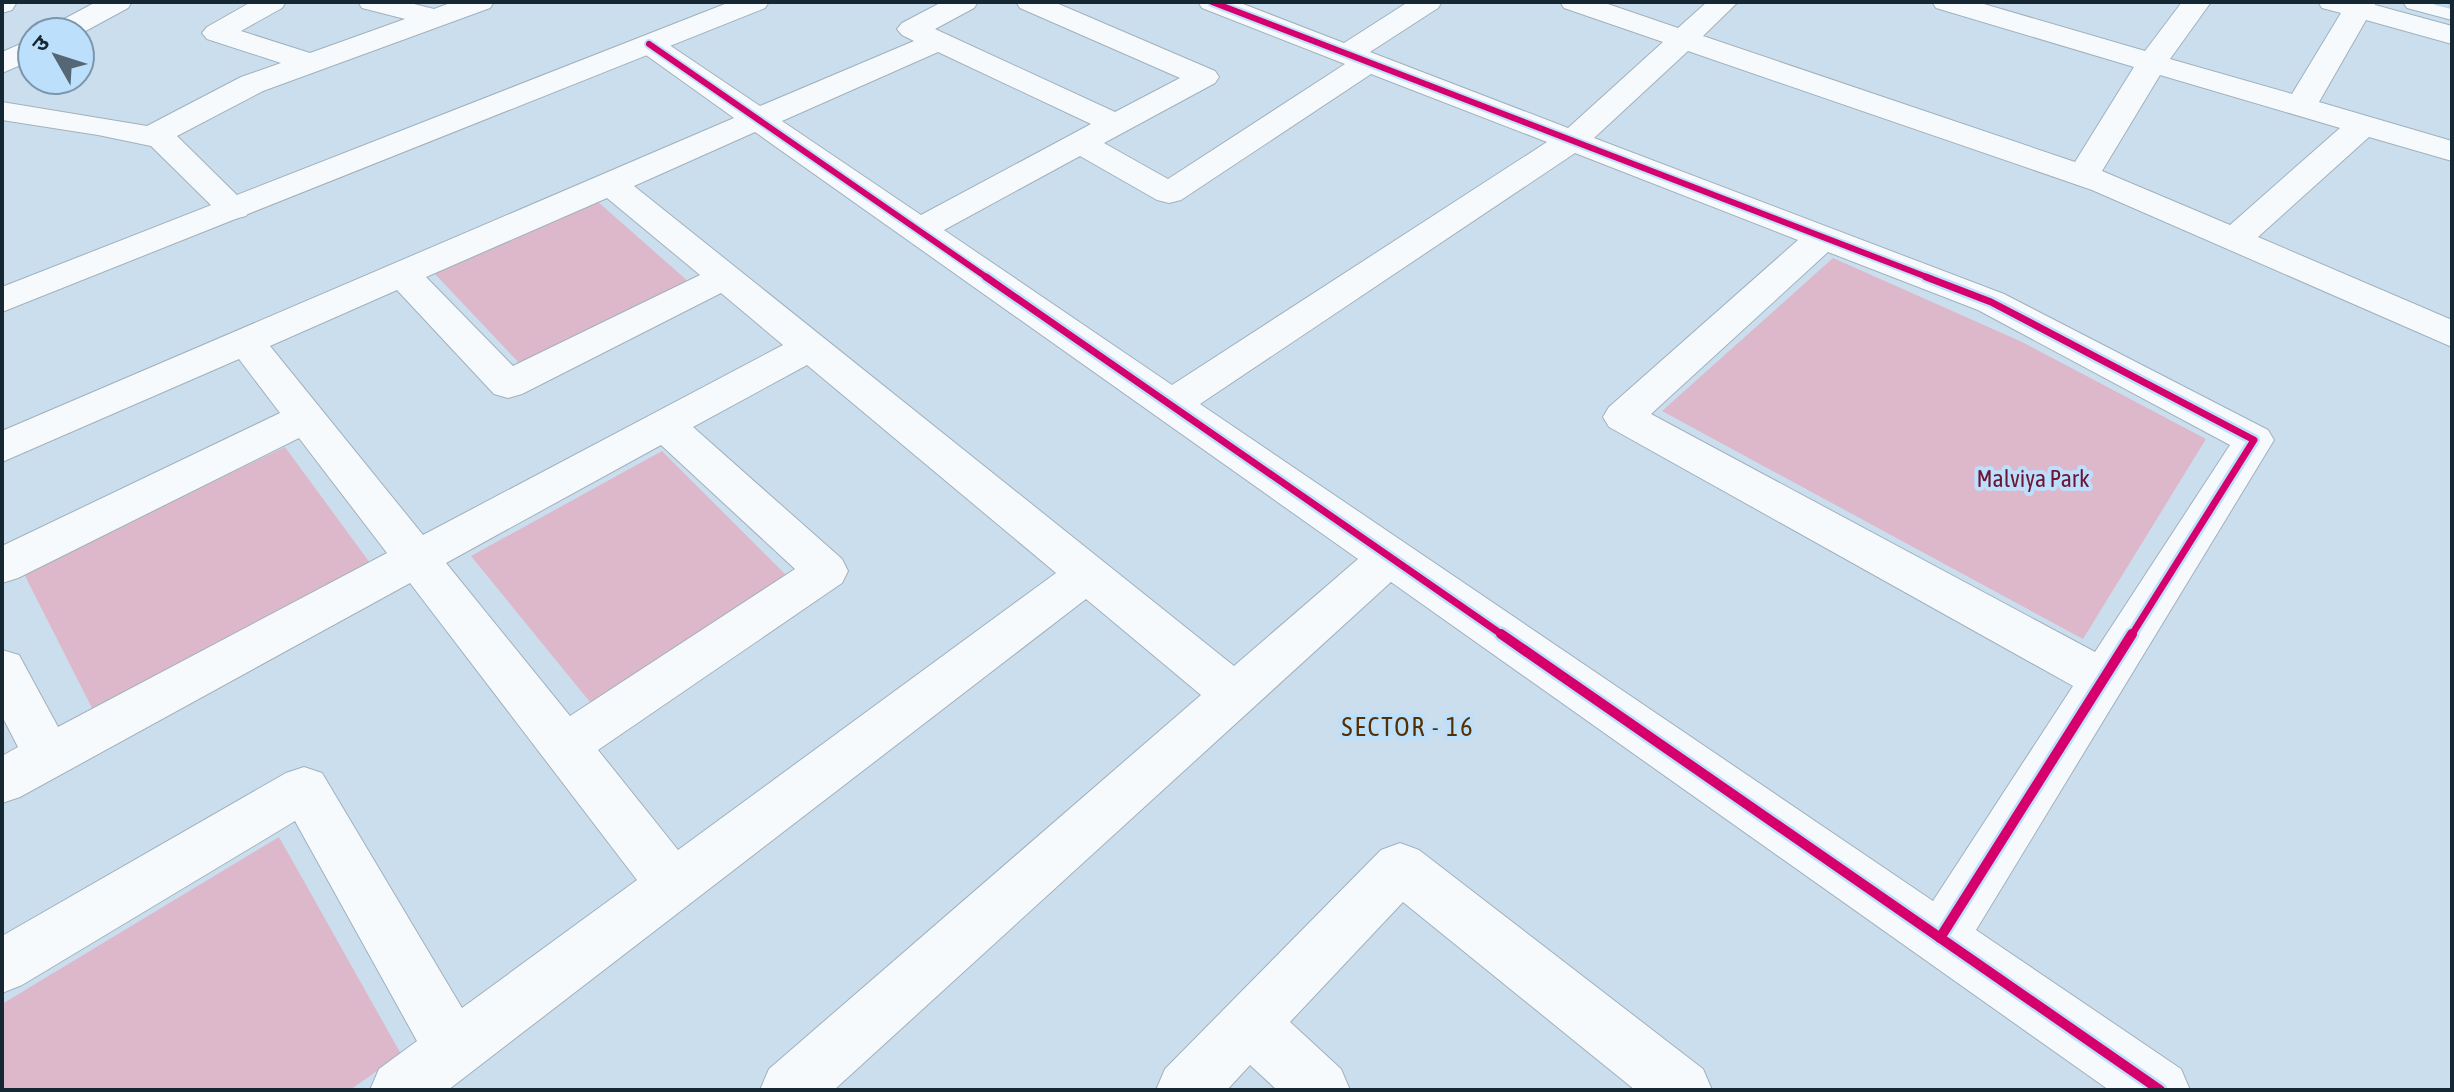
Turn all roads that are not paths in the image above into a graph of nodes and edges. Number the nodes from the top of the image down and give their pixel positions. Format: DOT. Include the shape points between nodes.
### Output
graph roads {
  1 [pos="118,2"];
  2 [pos="272,2"];
  3 [pos="372,2"];
  4 [pos="480,2"];
  5 [pos="755,2"];
  6 [pos="964,2"];
  7 [pos="1030,2"];
  8 [pos="1212,2"];
  9 [pos="1428,2"];
  10 [pos="1574,2"];
  11 [pos="1724,2"];
  12 [pos="1946,2"];
  13 [pos="2197,2"];
  14 [pos="2417,2"];
  15 [pos="2351,4"];
  16 [pos="2452,11"];
  17 [pos="91,16"];
  18 [pos="435,18"];
  19 [pos="2452,35"];
  20 [pos="1683,39"];
  21 [pos="938,41"];
  22 [pos="649,44"];
  23 [pos="1358,58"];
  24 [pos="311,63"];
  25 [pos="2152,63"];
  26 [pos="2301,106"];
  27 [pos="2,111"];
  28 [pos="759,120"];
  29 [pos="1116,124"];
  30 [pos="2363,125"];
  31 [pos="150,137"];
  32 [pos="1573,140"];
  33 [pos="1080,143"];
  34 [pos="2452,151"];
  35 [pos="2083,176"];
  36 [pos="611,184"];
  37 [pos="234,209"];
  38 [pos="918,230"];
  39 [pos="1823,237"];
  40 [pos="2234,240"];
  41 [pos="402,274"];
  42 [pos="725,277"];
  43 [pos="2,300"];
  44 [pos="2452,335"];
  45 [pos="246,342"];
  46 [pos="810,347"];
  47 [pos="1171,405"];
  48 [pos="306,417"];
  49 [pos="665,425"];
  50 [pos="2,447"];
  51 [pos="1390,557"];
  52 [pos="416,558"];
  53 [pos="2,566"];
  54 [pos="1087,574"];
  55 [pos="2,669"];
  56 [pos="2103,679"];
  57 [pos="1235,695"];
  58 [pos="564,746"];
  59 [pos="48,756"];
  60 [pos="2,781"];
  61 [pos="674,885"];
  62 [pos="1940,938"];
  63 [pos="2,966"];
  64 [pos="1249,1024"];
  65 [pos="454,1049"];
  66 [pos="1656,1082"];
  67 [pos="400,1090"];
  68 [pos="790,1090"];
  69 [pos="1186,1090"];
  70 [pos="1320,1090"];
  71 [pos="2160,1090"];
  1 -- 17 [label="street"];
  2 -- 24 [label="street" via="217,33"];
  3 -- 18 [label="street"];
  4 -- 18 [label="street"];
  5 -- 22 [label="street"];
  6 -- 21 [label="street" via="912,29"];
  7 -- 29 [label="street" via="1204,77"];
  8 -- 23 [label="street"];
  9 -- 23 [label="street"];
  10 -- 20 [label="street"];
  11 -- 20 [label="street"];
  12 -- 25 [label="street" via="2053,22"];
  13 -- 25 [label="street"];
  14 -- 16 [label="street"];
  15 -- 19 [label="street"];
  15 -- 26 [label="street"];
  18 -- 24 [label="street"];
  20 -- 32 [label="street"];
  20 -- 35 [label="street"];
  21 -- 28 [label="street"];
  21 -- 29 [label="street"];
  22 -- 28 [label="street"];
  22 -- 37 [label="street"];
  23 -- 32 [label="street"];
  23 -- 33 [label="street" via="1169,193"];
  24 -- 31 [label="street" via="252,84"];
  25 -- 26 [label="street"];
  25 -- 35 [label="street"];
  26 -- 30 [label="street"];
  27 -- 31 [label="street"];
  28 -- 36 [label="street"];
  28 -- 38 [label="street"];
  29 -- 33 [label="street"];
  30 -- 34 [label="street"];
  30 -- 40 [label="street"];
  31 -- 37 [label="street" via="162,139"];
  32 -- 39 [label="street"];
  32 -- 47 [label="street"];
  33 -- 38 [label="street"];
  35 -- 40 [label="street"];
  36 -- 41 [label="street"];
  36 -- 42 [label="street"];
  37 -- 43 [label="street"];
  38 -- 47 [label="street"];
  39 -- 56 [label="street" via="1991,302 2254,440"];
  39 -- 56 [label="street" via="1623,417"];
  40 -- 44 [label="street"];
  41 -- 42 [label="street" via="508,385"];
  41 -- 45 [label="street"];
  42 -- 46 [label="street"];
  45 -- 48 [label="street"];
  45 -- 50 [label="street"];
  46 -- 49 [label="street"];
  46 -- 54 [label="street"];
  47 -- 51 [label="street"];
  48 -- 52 [label="street"];
  48 -- 53 [label="street"];
  49 -- 52 [label="street"];
  49 -- 58 [label="street" via="826,571"];
  51 -- 57 [label="street"];
  51 -- 62 [label="street"];
  52 -- 58 [label="street"];
  52 -- 59 [label="street"];
  54 -- 57 [label="street"];
  54 -- 61 [label="street"];
  55 -- 59 [label="street"];
  56 -- 62 [label="street"];
  57 -- 68 [label="street"];
  58 -- 61 [label="street"];
  59 -- 60 [label="street"];
  61 -- 65 [label="street"];
  62 -- 71 [label="street"];
  63 -- 65 [label="street" via="304,789"];
  64 -- 66 [label="street" via="1400,867"];
  64 -- 69 [label="street"];
  64 -- 70 [label="street"];
  65 -- 67 [label="street"];
}
